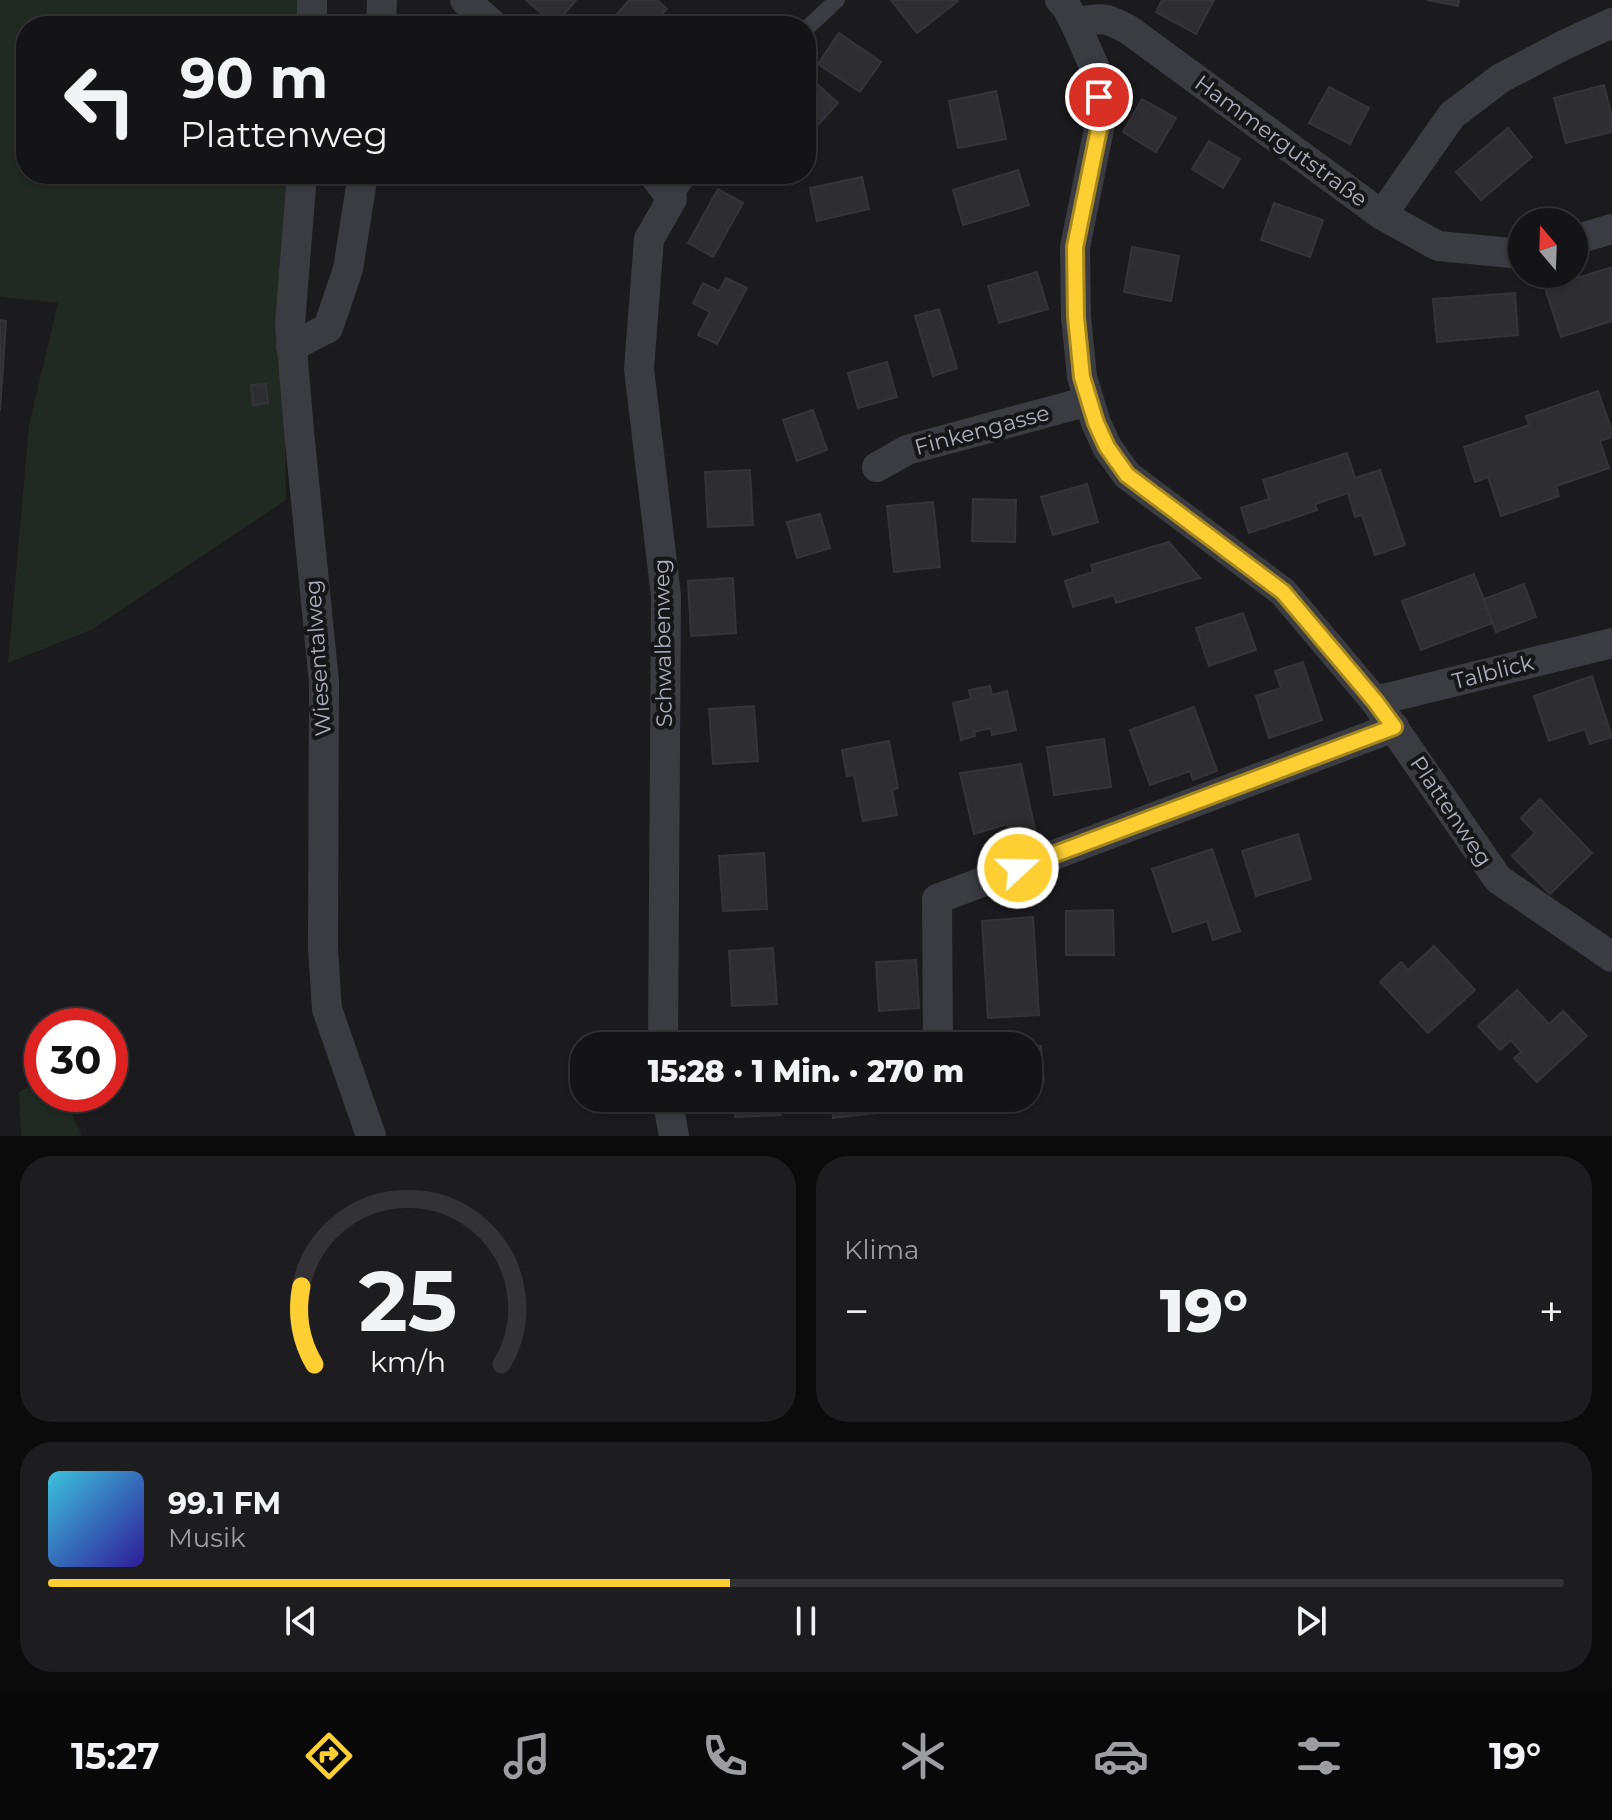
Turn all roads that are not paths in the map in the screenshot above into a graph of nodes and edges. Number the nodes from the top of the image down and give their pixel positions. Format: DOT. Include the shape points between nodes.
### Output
graph roads {
  1 [pos="465,0"];
  2 [pos="837,0"];
  3 [pos="1068,12"];
  4 [pos="483,16"];
  5 [pos="816,20"];
  6 [pos="1612,23"];
  7 [pos="301,184"];
  8 [pos="361,184"];
  9 [pos="661,184"];
  10 [pos="683,184"];
  11 [pos="672,199"];
  12 [pos="1382,215"];
  13 [pos="1612,229"];
  14 [pos="1588,236"];
  15 [pos="1508,253"];
  16 [pos="291,347"];
  17 [pos="1089,401"];
  18 [pos="877,467"];
  19 [pos="1612,643"];
  20 [pos="1375,701"];
  21 [pos="1394,727"];
  22 [pos="1612,957"];
  23 [pos="663,1032"];
  24 [pos="938,1032"];
  25 [pos="670,1112"];
  26 [pos="371,1136"];
  27 [pos="674,1136"];
  1 -- 4 [label="street"];
  2 -- 5 [label="lane"];
  3 -- 12 [label="street, Hammergutstraße" via="1113,21 1129,30"];
  3 -- 17 [label="street, Plattenweg" via="1098,75 1101,119 1075,247 1076,317"];
  6 -- 12 [label="street" via="1501,78 1452,115"];
  7 -- 16 [label="street, Wiesentalweg"];
  8 -- 16 [label="street" via="348,269 328,328"];
  9 -- 11 [label="street"];
  10 -- 11 [label="lane, Schwalbenweg"];
  11 -- 23 [label="street, Schwalbenweg" via="649,239 639,369 666,596"];
  12 -- 15 [label="street, Hammergutstraße" via="1438,246"];
  13 -- 14 [label="street"];
  16 -- 26 [label="street, Wiesentalweg" via="324,682 327,1009"];
  17 -- 18 [label="street, Finkengasse" via="907,450"];
  17 -- 20 [label="street, Plattenweg" via="1107,447 1127,475 1283,592"];
  19 -- 20 [label="street, Talblick"];
  20 -- 21 [label="street, Plattenweg"];
  21 -- 22 [label="street, Plattenweg" via="1498,879"];
  21 -- 24 [label="street" via="937,899"];
  25 -- 27 [label="street"];
}
